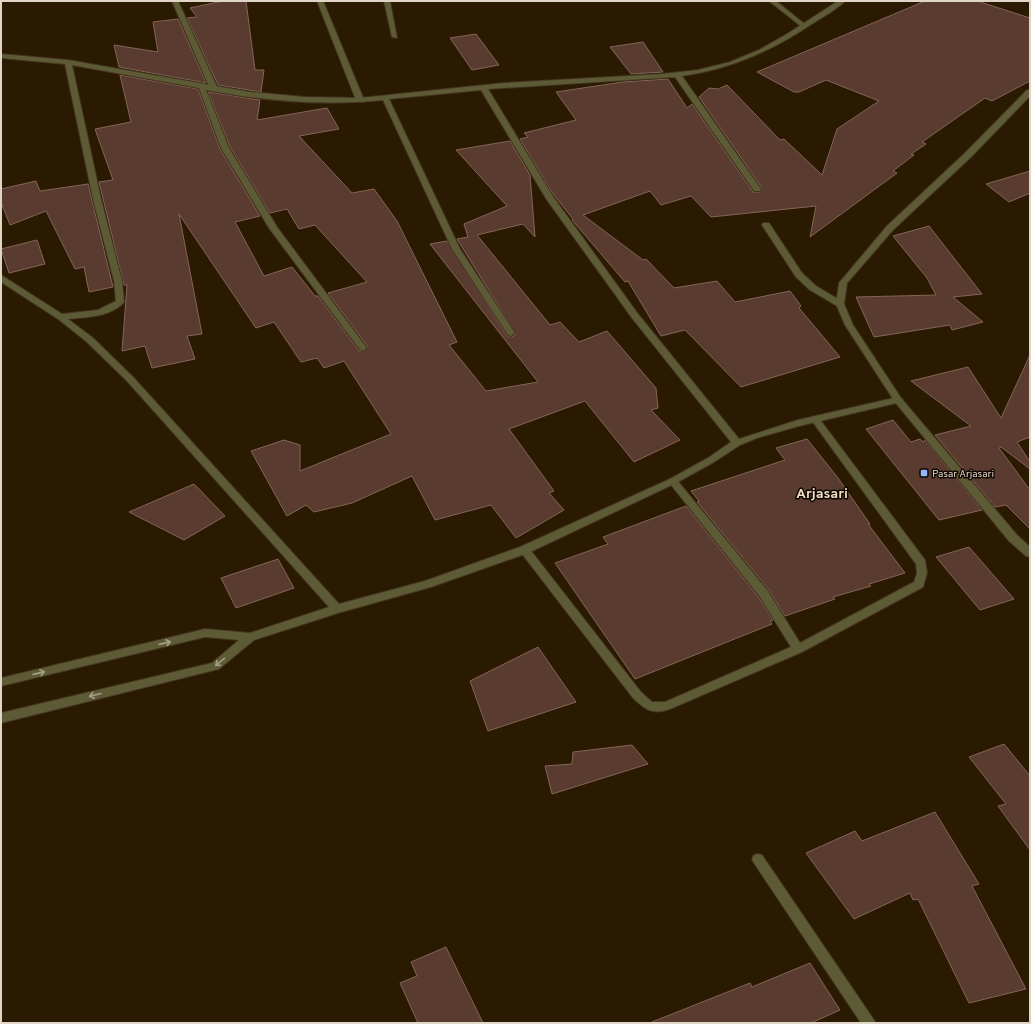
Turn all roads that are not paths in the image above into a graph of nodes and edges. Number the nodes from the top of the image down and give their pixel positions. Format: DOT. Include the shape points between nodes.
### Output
graph roads {
  1 [pos="175,1"];
  2 [pos="320,1"];
  3 [pos="387,1"];
  4 [pos="772,1"];
  5 [pos="842,1"];
  6 [pos="804,26"];
  7 [pos="396,37"];
  8 [pos="1,56"];
  9 [pos="68,62"];
  10 [pos="677,74"];
  11 [pos="201,85"];
  12 [pos="484,88"];
  13 [pos="214,89"];
  14 [pos="1030,92"];
  15 [pos="386,97"];
  16 [pos="360,100"];
  17 [pos="757,188"];
  18 [pos="766,225"];
  19 [pos="1,278"];
  20 [pos="840,304"];
  21 [pos="61,317"];
  22 [pos="511,333"];
  23 [pos="363,348"];
  24 [pos="898,400"];
  25 [pos="815,419"];
  26 [pos="737,443"];
  27 [pos="673,481"];
  28 [pos="524,550"];
  29 [pos="1030,553"];
  30 [pos="338,609"];
  31 [pos="250,637"];
  32 [pos="798,648"];
  33 [pos="1,682"];
  34 [pos="1,718"];
  35 [pos="758,859"];
  36 [pos="869,1023"];
  1 -- 13 [label="street"];
  2 -- 16 [label="street"];
  3 -- 7 [label="street"];
  4 -- 6 [label="street"];
  5 -- 6 [label="street"];
  6 -- 10 [label="street" via="778,42 732,64"];
  8 -- 9 [label="street"];
  9 -- 11 [label="street"];
  9 -- 21 [label="street" via="97,199 118,281 120,302 104,312"];
  10 -- 12 [label="street"];
  10 -- 17 [label="street"];
  11 -- 13 [label="street"];
  11 -- 23 [label="street" via="225,148 272,228"];
  12 -- 15 [label="street"];
  12 -- 26 [label="street" via="550,198 636,316"];
  13 -- 16 [label="street" via="323,100"];
  14 -- 20 [label="street" via="890,228 843,284"];
  15 -- 16 [label="street"];
  15 -- 22 [label="street" via="456,249"];
  18 -- 20 [label="street" via="799,275 813,288"];
  19 -- 21 [label="street"];
  20 -- 24 [label="street" via="849,325"];
  21 -- 30 [label="street" via="90,340 130,379"];
  24 -- 25 [label="street"];
  24 -- 29 [label="street" via="1013,538"];
  25 -- 26 [label="street"];
  25 -- 32 [label="street" via="921,563 922,573 919,584"];
  26 -- 27 [label="street"];
  27 -- 28 [label="street"];
  27 -- 32 [label="street" via="764,594"];
  28 -- 30 [label="street" via="427,584"];
  28 -- 32 [label="street" via="632,689 650,707 666,706"];
  30 -- 31 [label="street"];
  33 -- 31 [label="street, one-way" via="205,633"];
  31 -- 34 [label="street, one-way" via="215,666"];
  35 -- 36 [label="street"];
}
